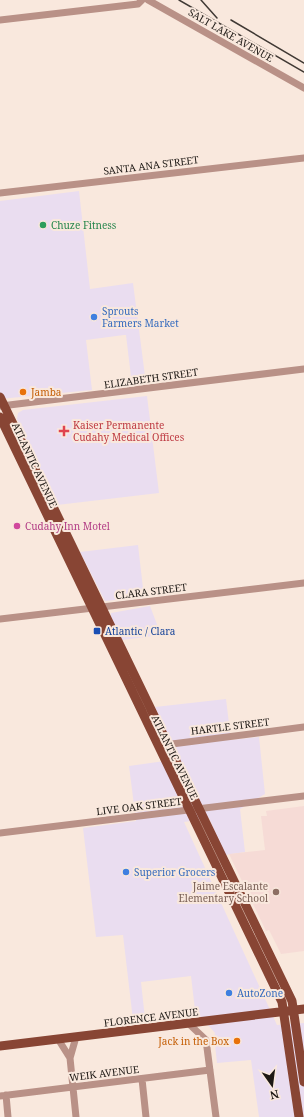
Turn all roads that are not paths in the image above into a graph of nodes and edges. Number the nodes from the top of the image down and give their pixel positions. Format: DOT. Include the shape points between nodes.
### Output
graph roads {
  1 [pos="142,0"];
  2 [pos="148,0"];
  3 [pos="0,20"];
  4 [pos="304,88"];
  5 [pos="304,158"];
  6 [pos="0,193"];
  7 [pos="304,369"];
  8 [pos="0,397"];
  9 [pos="2,406"];
  10 [pos="0,417"];
  11 [pos="304,583"];
  12 [pos="102,607"];
  13 [pos="91,608"];
  14 [pos="0,619"];
  15 [pos="304,727"];
  16 [pos="167,743"];
  17 [pos="158,747"];
  18 [pos="304,796"];
  19 [pos="199,809"];
  20 [pos="189,810"];
  21 [pos="0,833"];
  22 [pos="304,1009"];
  23 [pos="294,1011"];
  24 [pos="284,1012"];
  25 [pos="188,1023"];
  26 [pos="76,1037"];
  27 [pos="58,1039"];
  28 [pos="0,1046"];
  29 [pos="70,1058"];
  30 [pos="210,1070"];
  31 [pos="142,1079"];
  32 [pos="304,1082"];
  33 [pos="73,1087"];
  34 [pos="3,1096"];
  35 [pos="8,1117"];
  36 [pos="76,1117"];
  37 [pos="146,1117"];
  38 [pos="216,1117"];
  39 [pos="299,1117"];
  1 -- 3 [label="street" via="138,4"];
  2 -- 4 [label="street, SALT LAKE AVENUE"];
  5 -- 6 [label="street, SANTA ANA STREET"];
  7 -- 9 [label="street, ELIZABETH STREET"];
  8 -- 9 [label="main road, ATLANTIC AVENUE"];
  9 -- 12 [label="main road, ATLANTIC AVENUE"];
  10 -- 13 [label="main road, ATLANTIC AVENUE"];
  11 -- 12 [label="street, CLARA STREET"];
  12 -- 13 [label="street, CLARA STREET"];
  12 -- 16 [label="main road, ATLANTIC AVENUE"];
  13 -- 14 [label="street, CLARA STREET"];
  13 -- 17 [label="main road, ATLANTIC AVENUE"];
  15 -- 16 [label="street, HARTLE STREET"];
  16 -- 17 [label="street, HARTLE STREET"];
  16 -- 19 [label="main road, ATLANTIC AVENUE"];
  17 -- 20 [label="main road, ATLANTIC AVENUE"];
  18 -- 19 [label="street, LIVE OAK STREET"];
  19 -- 20 [label="street, LIVE OAK STREET"];
  19 -- 23 [label="main road, ATLANTIC AVENUE" via="270,953"];
  20 -- 21 [label="street, LIVE OAK STREET"];
  20 -- 24 [label="main road, ATLANTIC AVENUE" via="282,1002"];
  22 -- 23 [label="main road, FLORENCE AVENUE"];
  23 -- 24 [label="main road, FLORENCE AVENUE"];
  23 -- 32 [label="main road, ATLANTIC AVENUE"];
  24 -- 25 [label="main road, FLORENCE AVENUE"];
  24 -- 39 [label="main road, ATLANTIC AVENUE"];
  25 -- 26 [label="main road, FLORENCE AVENUE"];
  25 -- 30 [label="street" via="206,1040"];
  26 -- 27 [label="main road, FLORENCE AVENUE"];
  26 -- 29 [label="street"];
  27 -- 28 [label="main road, FLORENCE AVENUE"];
  27 -- 29 [label="street"];
  29 -- 33 [label="street"];
  30 -- 31 [label="street, WEIK AVENUE"];
  30 -- 38 [label="street"];
  31 -- 33 [label="street, WEIK AVENUE"];
  31 -- 37 [label="street"];
  33 -- 34 [label="street, WEIK AVENUE"];
  33 -- 36 [label="street"];
  34 -- 35 [label="street"];
}
